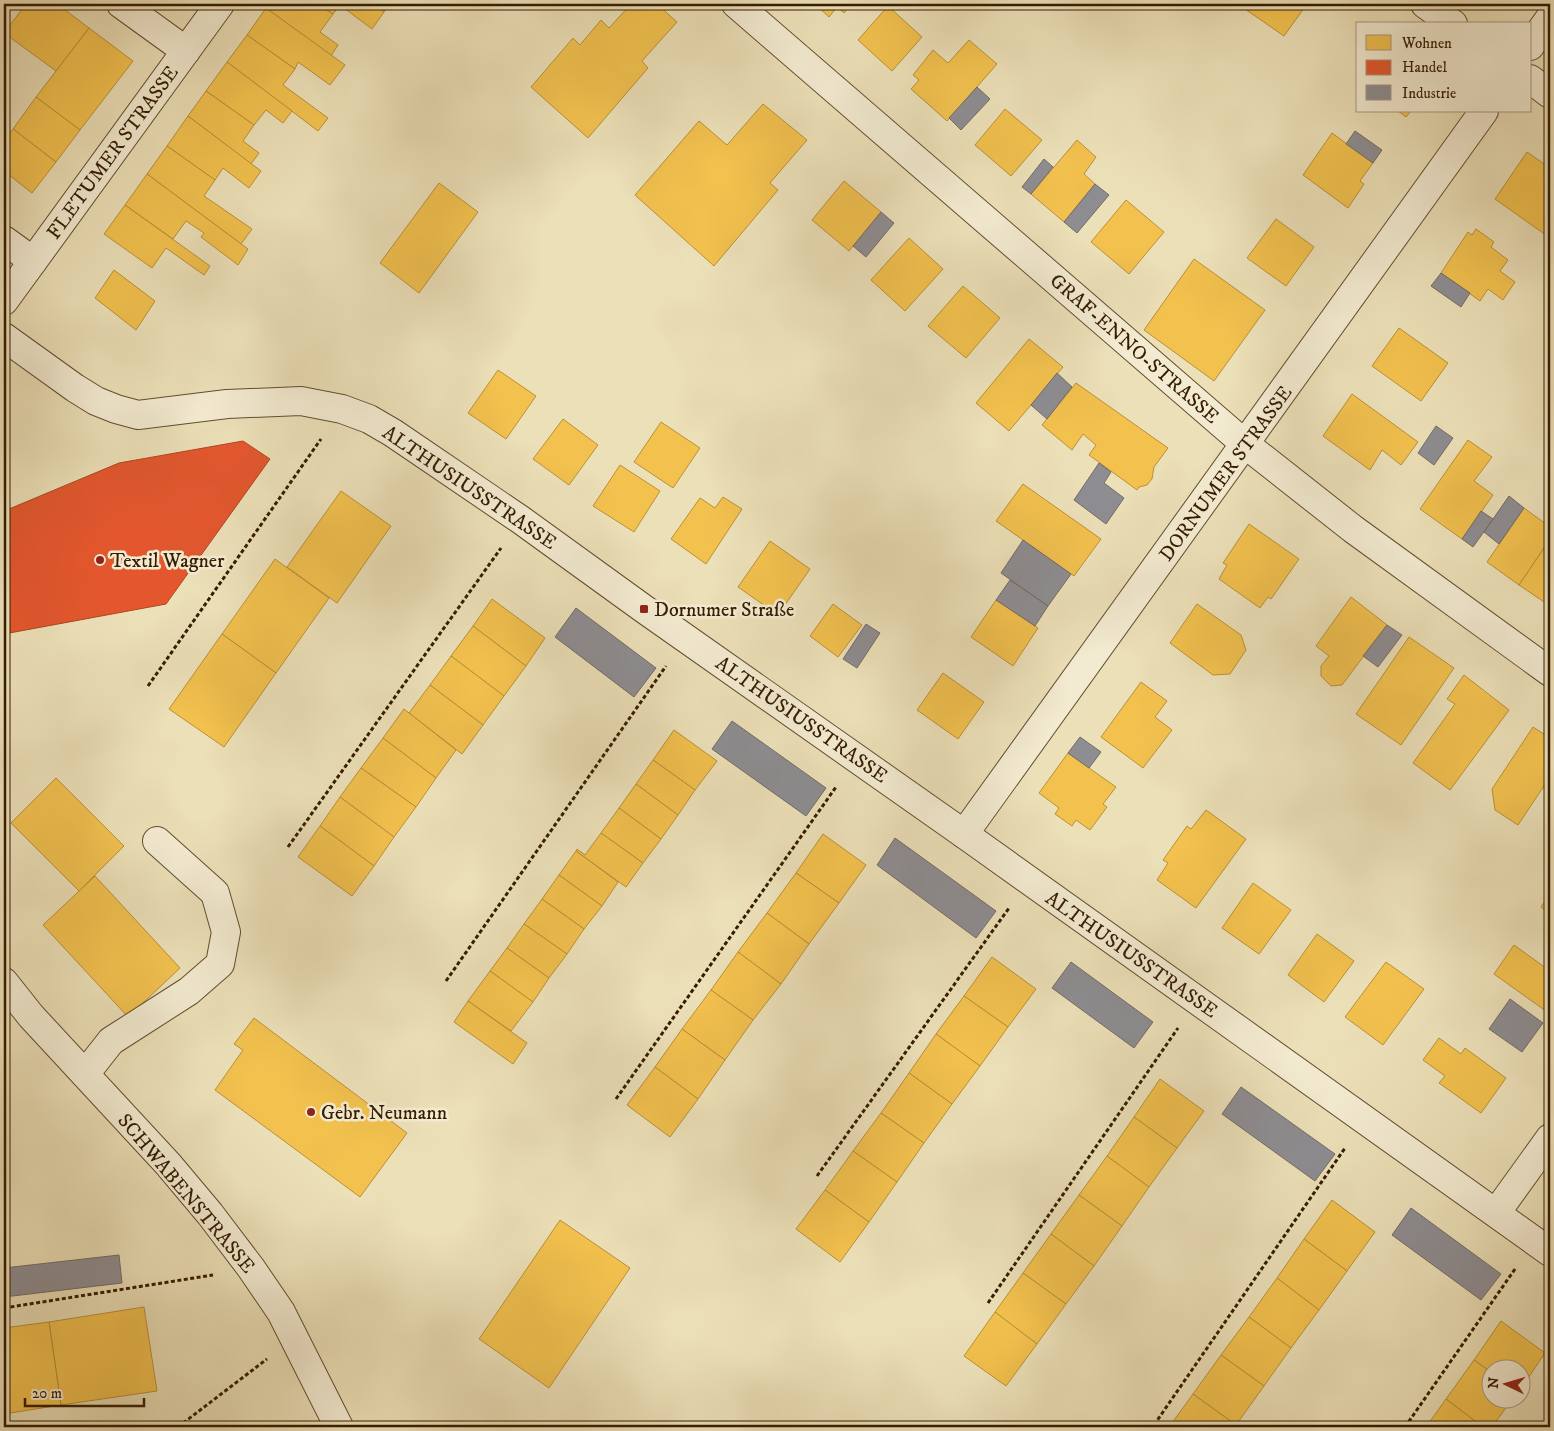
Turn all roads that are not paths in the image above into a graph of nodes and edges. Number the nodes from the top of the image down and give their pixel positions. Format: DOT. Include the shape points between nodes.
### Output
graph roads {
  1 [pos="121,4"];
  2 [pos="220,4"];
  3 [pos="736,4"];
  4 [pos="1425,4"];
  5 [pos="1550,18"];
  6 [pos="1450,22"];
  7 [pos="1532,43"];
  8 [pos="186,51"];
  9 [pos="1532,80"];
  10 [pos="1550,94"];
  11 [pos="1483,112"];
  12 [pos="4,240"];
  13 [pos="33,261"];
  14 [pos="4,301"];
  15 [pos="4,337"];
  16 [pos="1245,444"];
  17 [pos="1550,672"];
  18 [pos="964,834"];
  19 [pos="157,840"];
  20 [pos="4,982"];
  21 [pos="85,1074"];
  22 [pos="1550,1138"];
  23 [pos="1496,1213"];
  24 [pos="1542,1246"];
  25 [pos="339,1427"];
  1 -- 8 [label="street"];
  2 -- 8 [label="street, FLETUMER STRASSE"];
  3 -- 16 [label="street, GRAF-ENNO-STRASSE"];
  4 -- 6 [label="street"];
  5 -- 7 [label="street"];
  8 -- 13 [label="street, FLETUMER STRASSE"];
  9 -- 10 [label="street"];
  11 -- 16 [label="street, DORNUMER STRASSE"];
  12 -- 13 [label="street"];
  13 -- 14 [label="street, FLETUMER STRASSE"];
  15 -- 18 [label="street, ALTHUSIUSSTRASSE" via="96,401 138,414 227,404 301,401 342,408 370,419 521,520"];
  16 -- 17 [label="street, GRAF-ENNO-STRASSE" via="1353,529"];
  16 -- 18 [label="street, DORNUMER STRASSE"];
  18 -- 23 [label="street, ALTHUSIUSSTRASSE"];
  19 -- 21 [label="street" via="215,893 226,932 220,964 189,991 111,1041"];
  20 -- 21 [label="street, SCHWABENSTRASSE"];
  21 -- 25 [label="street, SCHWABENSTRASSE" via="189,1189 251,1268 295,1337"];
  22 -- 23 [label="street"];
  23 -- 24 [label="street, ALTHUSIUSSTRASSE"];
}
